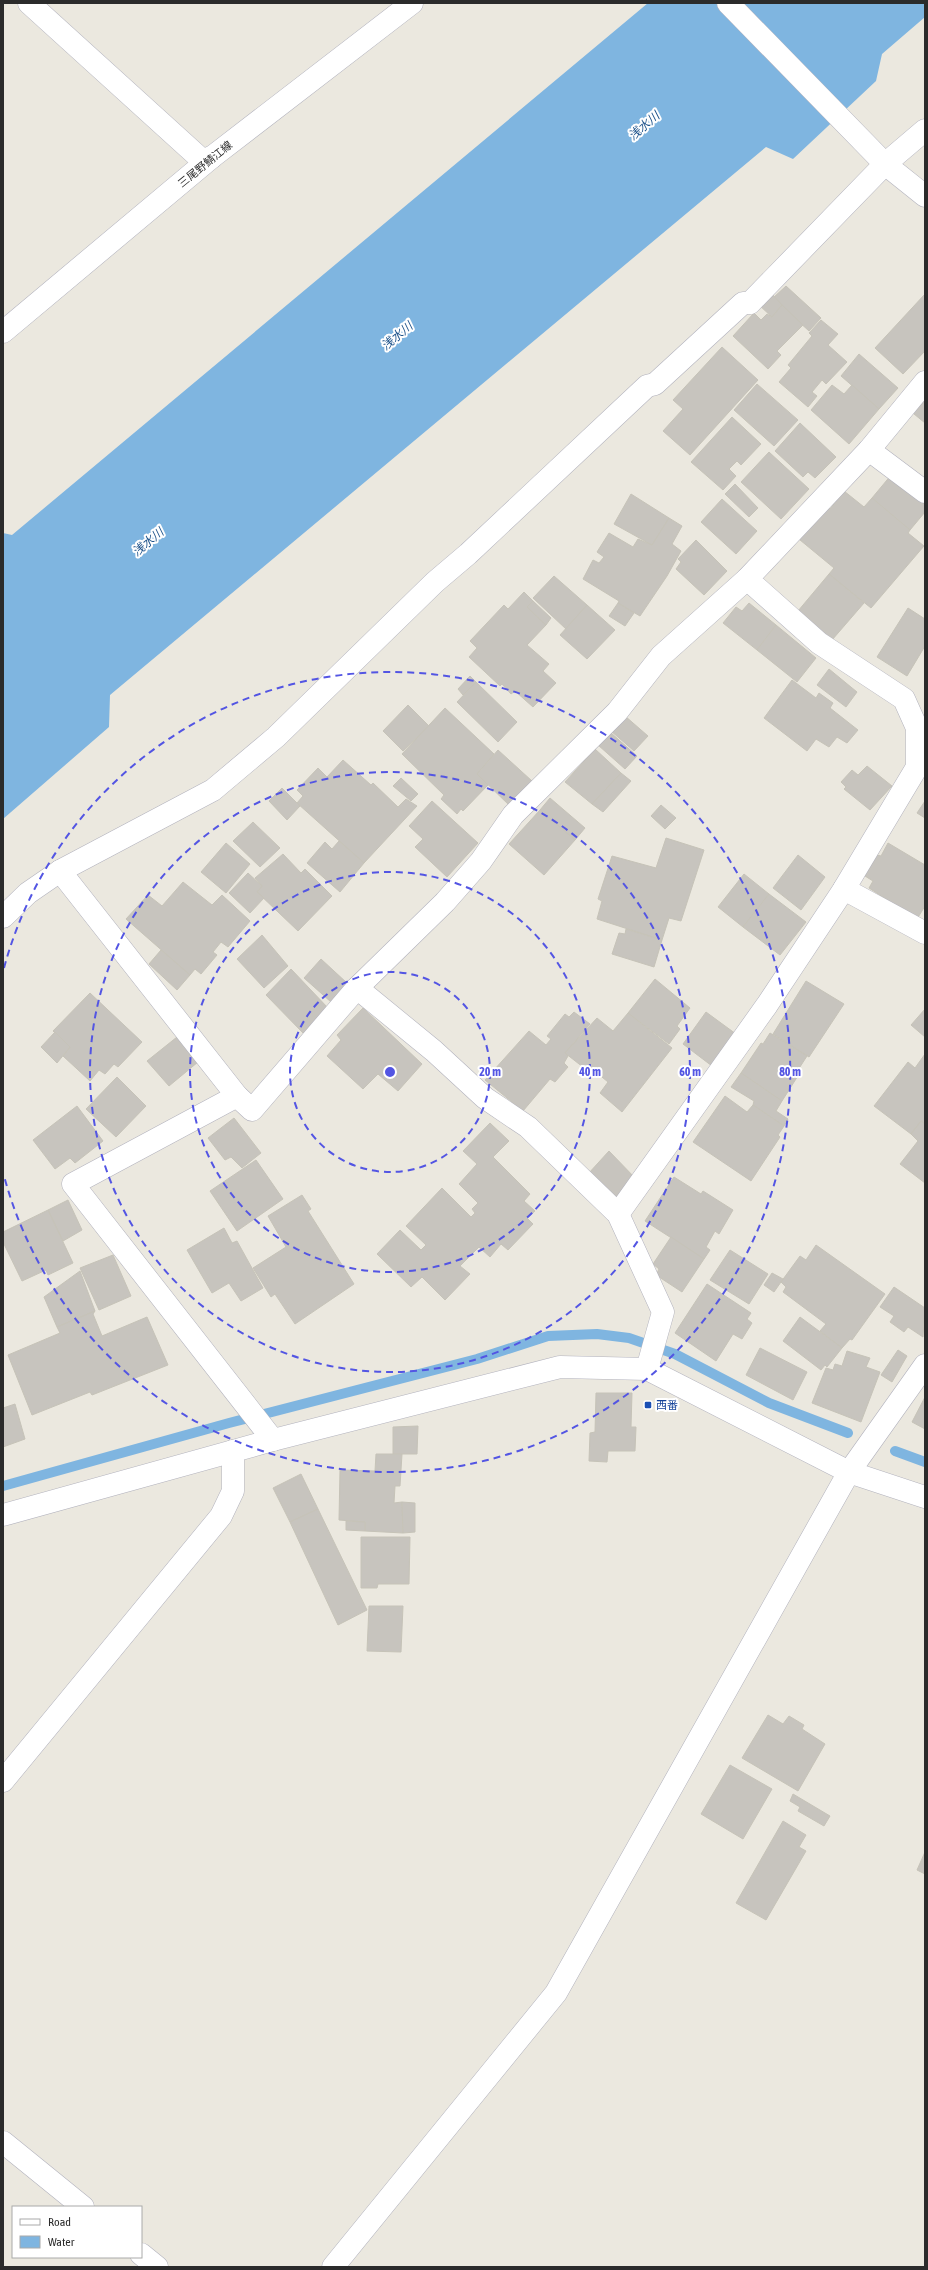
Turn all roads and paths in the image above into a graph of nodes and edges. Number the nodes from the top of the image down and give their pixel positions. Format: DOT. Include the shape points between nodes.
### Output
graph roads {
  1 [pos="29,3"];
  2 [pos="412,3"];
  3 [pos="728,3"];
  4 [pos="925,130"];
  5 [pos="212,157"];
  6 [pos="885,164"];
  7 [pos="925,196"];
  8 [pos="3,332"];
  9 [pos="925,382"];
  10 [pos="869,450"];
  11 [pos="925,492"];
  12 [pos="747,580"];
  13 [pos="60,871"];
  14 [pos="844,889"];
  15 [pos="3,917"];
  16 [pos="925,933"];
  17 [pos="357,988"];
  18 [pos="237,1096"];
  19 [pos="618,1214"];
  20 [pos="649,1362"];
  21 [pos="925,1365"];
  22 [pos="269,1435"];
  23 [pos="234,1451"];
  24 [pos="849,1472"];
  25 [pos="925,1497"];
  26 [pos="3,1515"];
  27 [pos="3,1781"];
  28 [pos="3,2142"];
  29 [pos="82,2206"];
  30 [pos="142,2255"];
  31 [pos="157,2267"];
  32 [pos="333,2267"];
  1 -- 5 [label="street" via="202,160"];
  2 -- 5 [label="street, 三尾野鯖江線"];
  3 -- 6 [label="street"];
  4 -- 6 [label="street"];
  5 -- 8 [label="street, 三尾野鯖江線"];
  6 -- 7 [label="street"];
  6 -- 13 [label="street" via="750,303 743,302 655,384 647,386 435,582 276,737 214,790"];
  9 -- 10 [label="street"];
  10 -- 11 [label="street"];
  10 -- 12 [label="street"];
  12 -- 14 [label="street" via="819,644 904,699 917,728 917,768"];
  12 -- 17 [label="street" via="661,656 617,712 513,815 481,861 445,902"];
  13 -- 15 [label="street" via="28,893"];
  13 -- 18 [label="street"];
  14 -- 16 [label="street"];
  14 -- 19 [label="street" via="767,1005"];
  17 -- 18 [label="street" via="252,1110"];
  17 -- 19 [label="street" via="434,1051 485,1098 528,1127"];
  18 -- 22 [label="street" via="73,1184"];
  19 -- 20 [label="street" via="663,1312"];
  20 -- 22 [label="street" via="560,1367"];
  20 -- 24 [label="street"];
  21 -- 24 [label="street"];
  22 -- 23 [label="street"];
  23 -- 26 [label="street"];
  23 -- 27 [label="street" via="233,1491 220,1516"];
  24 -- 25 [label="street"];
  24 -- 32 [label="street" via="556,1993"];
  28 -- 29 [label="street"];
  30 -- 31 [label="street"];
}
